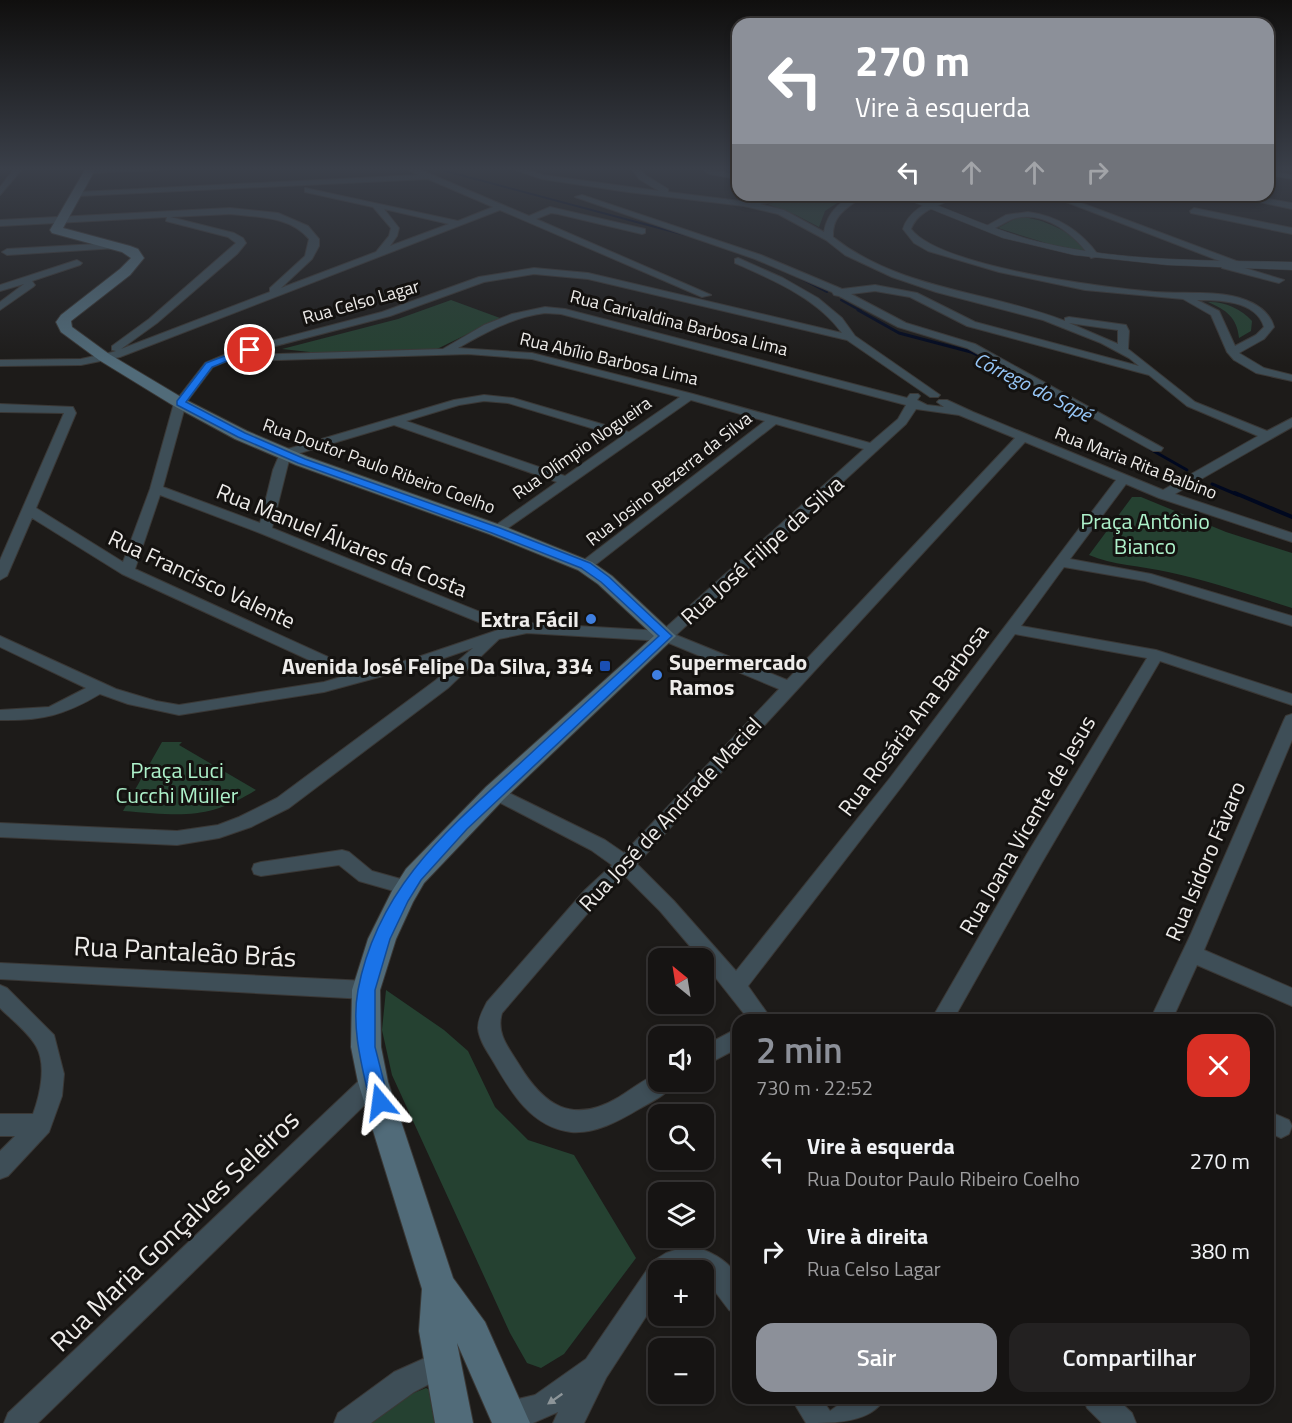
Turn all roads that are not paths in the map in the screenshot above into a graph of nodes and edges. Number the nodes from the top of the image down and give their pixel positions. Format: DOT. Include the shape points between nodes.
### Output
graph roads {
  1 [pos="53,234"];
  2 [pos="84,234"];
  3 [pos="229,234"];
  4 [pos="310,234"];
  5 [pos="393,234"];
  6 [pos="428,234"];
  7 [pos="561,234"];
  8 [pos="653,234"];
  9 [pos="689,234"];
  10 [pos="823,234"];
  11 [pos="829,234"];
  12 [pos="910,234"];
  13 [pos="1006,234"];
  14 [pos="1075,234"];
  15 [pos="1157,234"];
  16 [pos="829,238"];
  17 [pos="114,246"];
  18 [pos="43,250"];
  19 [pos="7,252"];
  20 [pos="379,254"];
  21 [pos="1094,256"];
  22 [pos="77,263"];
  23 [pos="1218,264"];
  24 [pos="1236,264"];
  25 [pos="1251,265"];
  26 [pos="1292,266"];
  27 [pos="25,280"];
  28 [pos="1279,280"];
  29 [pos="1292,285"];
  30 [pos="685,286"];
  31 [pos="0,288"];
  32 [pos="840,292"];
  33 [pos="667,294"];
  34 [pos="1180,296"];
  35 [pos="266,297"];
  36 [pos="814,300"];
  37 [pos="0,307"];
  38 [pos="739,311"];
  39 [pos="1047,318"];
  40 [pos="851,338"];
  41 [pos="1123,350"];
  42 [pos="444,351"];
  43 [pos="1232,352"];
  44 [pos="104,357"];
  45 [pos="223,358"];
  46 [pos="0,363"];
  47 [pos="1154,374"];
  48 [pos="904,375"];
  49 [pos="1292,378"];
  50 [pos="689,396"];
  51 [pos="916,402"];
  52 [pos="938,402"];
  53 [pos="180,403"];
  54 [pos="0,408"];
  55 [pos="774,420"];
  56 [pos="393,421"];
  57 [pos="1292,422"];
  58 [pos="630,436"];
  59 [pos="1268,436"];
  60 [pos="1022,438"];
  61 [pos="873,448"];
  62 [pos="1157,448"];
  63 [pos="285,454"];
  64 [pos="1123,478"];
  65 [pos="565,480"];
  66 [pos="156,489"];
  67 [pos="1164,495"];
  68 [pos="29,510"];
  69 [pos="264,530"];
  70 [pos="496,530"];
  71 [pos="1292,538"];
  72 [pos="1060,562"];
  73 [pos="585,566"];
  74 [pos="127,571"];
  75 [pos="0,576"];
  76 [pos="1292,621"];
  77 [pos="1010,629"];
  78 [pos="506,632"];
  79 [pos="666,636"];
  80 [pos="0,641"];
  81 [pos="1156,655"];
  82 [pos="421,661"];
  83 [pos="361,678"];
  84 [pos="441,684"];
  85 [pos="100,687"];
  86 [pos="789,687"];
  87 [pos="1292,700"];
  88 [pos="0,715"];
  89 [pos="1292,720"];
  90 [pos="495,793"];
  91 [pos="0,830"];
  92 [pos="625,864"];
  93 [pos="261,868"];
  94 [pos="408,888"];
  95 [pos="1191,954"];
  96 [pos="0,970"];
  97 [pos="736,986"];
  98 [pos="366,990"];
  99 [pos="0,994"];
  100 [pos="1292,997"];
  101 [pos="757,1014"];
  102 [pos="945,1014"];
  103 [pos="1164,1014"];
  104 [pos="732,1041"];
  105 [pos="714,1051"];
  106 [pos="373,1082"];
  107 [pos="648,1091"];
  108 [pos="0,1125"];
  109 [pos="41,1125"];
  110 [pos="0,1168"];
  111 [pos="680,1260"];
  112 [pos="702,1260"];
  113 [pos="714,1269"];
  114 [pos="439,1288"];
  115 [pos="648,1291"];
  116 [pos="732,1293"];
  117 [pos="483,1359"];
  118 [pos="443,1363"];
  119 [pos="596,1368"];
  120 [pos="809,1404"];
  121 [pos="863,1404"];
  122 [pos="1103,1404"];
  123 [pos="509,1418"];
  124 [pos="18,1423"];
  125 [pos="348,1423"];
  126 [pos="454,1423"];
  127 [pos="567,1423"];
  128 [pos="822,1423"];
  129 [pos="837,1423"];
  130 [pos="1122,1423"];
  1 -- 18 [label="street"];
  2 -- 17 [label="main road, Rua Doutor Paulo Ribeiro Coelho"];
  3 -- 44 [label="street" via="241,243 234,252"];
  4 -- 35 [label="street" via="314,239 309,257"];
  5 -- 20 [label="street"];
  6 -- 20 [label="street"];
  7 -- 30 [label="street"];
  8 -- 36 [label="street, Rua Maria Rita Balbino" via="726,257 780,280"];
  9 -- 32 [label="street" via="758,257"];
  10 -- 16 [label="street"];
  11 -- 16 [label="street"];
  12 -- 34 [label="street" via="935,250 1015,274 1059,283"];
  13 -- 21 [label="street"];
  14 -- 21 [label="street"];
  15 -- 24 [label="street"];
  16 -- 39 [label="street" via="854,256 895,275"];
  17 -- 18 [label="street"];
  17 -- 44 [label="main road, Rua Doutor Paulo Ribeiro Coelho" via="134,252 136,261 63,322 66,329"];
  18 -- 19 [label="street"];
  20 -- 35 [label="street"];
  21 -- 23 [label="street"];
  22 -- 27 [label="street"];
  23 -- 24 [label="street"];
  23 -- 28 [label="street"];
  24 -- 25 [label="street"];
  25 -- 26 [label="street"];
  25 -- 28 [label="street"];
  27 -- 31 [label="street"];
  27 -- 37 [label="street" via="30,285"];
  28 -- 29 [label="street"];
  30 -- 33 [label="street"];
  30 -- 38 [label="street"];
  32 -- 36 [label="street"];
  32 -- 47 [label="street" via="875,288 913,295 972,324"];
  32 -- 62 [label="street" via="902,325 986,352"];
  33 -- 38 [label="street, Rua Celso Lagar"];
  33 -- 45 [label="street, Rua Celso Lagar" via="577,273 507,274 472,282 386,314"];
  34 -- 43 [label="street" via="1215,313"];
  34 -- 43 [label="street" via="1233,300 1266,318 1266,333"];
  35 -- 44 [label="street"];
  36 -- 40 [label="street, Rua Maria Rita Balbino" via="838,320"];
  38 -- 40 [label="street, Rua Celso Lagar"];
  39 -- 41 [label="street"];
  39 -- 41 [label="street" via="1119,326 1124,331"];
  40 -- 48 [label="street, Rua Maria Rita Balbino"];
  41 -- 47 [label="street"];
  42 -- 45 [label="street, Rua Abílio Barbosa Lima"];
  42 -- 50 [label="street, Rua Abílio Barbosa Lima" via="532,356"];
  42 -- 51 [label="street, Rua Carivaldina Barbosa Lima" via="512,316 551,310"];
  43 -- 49 [label="street" via="1260,370"];
  44 -- 46 [label="street" via="81,362"];
  44 -- 53 [label="main road, Rua Doutor Paulo Ribeiro Coelho"];
  45 -- 53 [label="street, Rua Celso Lagar" via="205,369"];
  47 -- 59 [label="street" via="1191,404"];
  48 -- 51 [label="street, Rua Maria Rita Balbino"];
  48 -- 52 [label="street, Rua Maria Rita Balbino"];
  50 -- 55 [label="street, Rua Abílio Barbosa Lima"];
  50 -- 58 [label="street, Rua Olímpio Nogueira"];
  51 -- 52 [label="street, Rua Carivaldina Barbosa Lima"];
  51 -- 61 [label="street, Rua José Filipe da Silva" via="902,422"];
  52 -- 60 [label="street, Rua Maria Rita Balbino"];
  53 -- 63 [label="main road, Rua Doutor Paulo Ribeiro Coelho"];
  53 -- 66 [label="street"];
  54 -- 68 [label="street" via="69,409"];
  55 -- 61 [label="street, Rua Abílio Barbosa Lima"];
  55 -- 73 [label="street, Rua Josino Bezerra da Silva"];
  56 -- 58 [label="street" via="465,401 492,398"];
  56 -- 63 [label="street"];
  56 -- 65 [label="street"];
  57 -- 59 [label="street"];
  58 -- 65 [label="street, Rua Olímpio Nogueira"];
  59 -- 67 [label="street"];
  60 -- 64 [label="street, Rua Maria Rita Balbino"];
  60 -- 86 [label="street, Rua José de Andrade Maciel"];
  61 -- 79 [label="street, Rua José Filipe da Silva"];
  63 -- 69 [label="street"];
  63 -- 70 [label="main road, Rua Doutor Paulo Ribeiro Coelho"];
  64 -- 67 [label="street, Rua Maria Rita Balbino"];
  64 -- 72 [label="street, Rua Rosária Ana Barbosa"];
  65 -- 70 [label="street, Rua Olímpio Nogueira"];
  66 -- 69 [label="street, Rua Manuel Álvares da Costa"];
  66 -- 74 [label="street"];
  67 -- 71 [label="street, Rua Maria Rita Balbino"];
  68 -- 74 [label="street, Rua Francisco Valente"];
  68 -- 75 [label="street"];
  69 -- 78 [label="street, Rua Manuel Álvares da Costa"];
  70 -- 73 [label="main road, Rua Doutor Paulo Ribeiro Coelho"];
  72 -- 76 [label="street" via="1146,577"];
  72 -- 77 [label="street, Rua Rosária Ana Barbosa"];
  73 -- 79 [label="main road, Rua Doutor Paulo Ribeiro Coelho"];
  74 -- 83 [label="street, Rua Francisco Valente"];
  77 -- 81 [label="street"];
  77 -- 97 [label="street, Rua Rosária Ana Barbosa"];
  78 -- 79 [label="street" via="543,627"];
  78 -- 82 [label="street"];
  78 -- 84 [label="street"];
  79 -- 86 [label="street, Rua Doutor Paulo Ribeiro Coelho"];
  79 -- 90 [label="main road, Rua José Filipe da Silva"];
  80 -- 85 [label="street"];
  81 -- 87 [label="street"];
  81 -- 102 [label="street, Rua Joana Vicente de Jesus"];
  82 -- 83 [label="street"];
  82 -- 84 [label="street" via="434,670"];
  83 -- 85 [label="street" via="288,694 179,710 146,705"];
  84 -- 91 [label="street" via="283,803 219,831 195,837 156,838"];
  85 -- 88 [label="street" via="48,714"];
  86 -- 92 [label="street, Rua José de Andrade Maciel"];
  89 -- 95 [label="street, Rua Isidoro Fávaro"];
  90 -- 92 [label="street" via="598,845"];
  90 -- 94 [label="main road, Rua José Filipe da Silva"];
  92 -- 97 [label="street"];
  92 -- 107 [label="street, Rua José de Andrade Maciel" via="592,895 495,1008 488,1028 520,1088 547,1113 565,1120 586,1121"];
  93 -- 94 [label="street" via="342,857 366,876"];
  94 -- 98 [label="main road, Rua José Filipe da Silva" via="382,939"];
  95 -- 100 [label="street"];
  95 -- 103 [label="street, Rua Isidoro Fávaro"];
  96 -- 98 [label="street, Rua Pantaleão Brás"];
  97 -- 101 [label="street"];
  98 -- 106 [label="main road, Rua José Filipe da Silva" via="366,1047"];
  99 -- 109 [label="street" via="46,1042 54,1074"];
  104 -- 105 [label="street"];
  106 -- 114 [label="main road, Rua José Filipe da Silva"];
  106 -- 124 [label="street, Rua Maria Gonçalves Seleiros"];
  108 -- 109 [label="street"];
  109 -- 110 [label="street"];
  111 -- 112 [label="street"];
  113 -- 116 [label="street"];
  114 -- 117 [label="main road, Rua José Filipe da Silva" via="454,1304"];
  114 -- 118 [label="main road, Rua José Filipe da Silva" via="437,1331"];
  115 -- 119 [label="street"];
  117 -- 118 [label="main road"];
  117 -- 123 [label="main road, Rua José Filipe da Silva"];
  118 -- 125 [label="street" via="404,1383"];
  118 -- 126 [label="main road, Rua José Filipe da Silva"];
  119 -- 123 [label="street, one-way" via="545,1406"];
  119 -- 127 [label="street"];
  120 -- 128 [label="street"];
  121 -- 129 [label="street"];
  122 -- 130 [label="street"];
}
